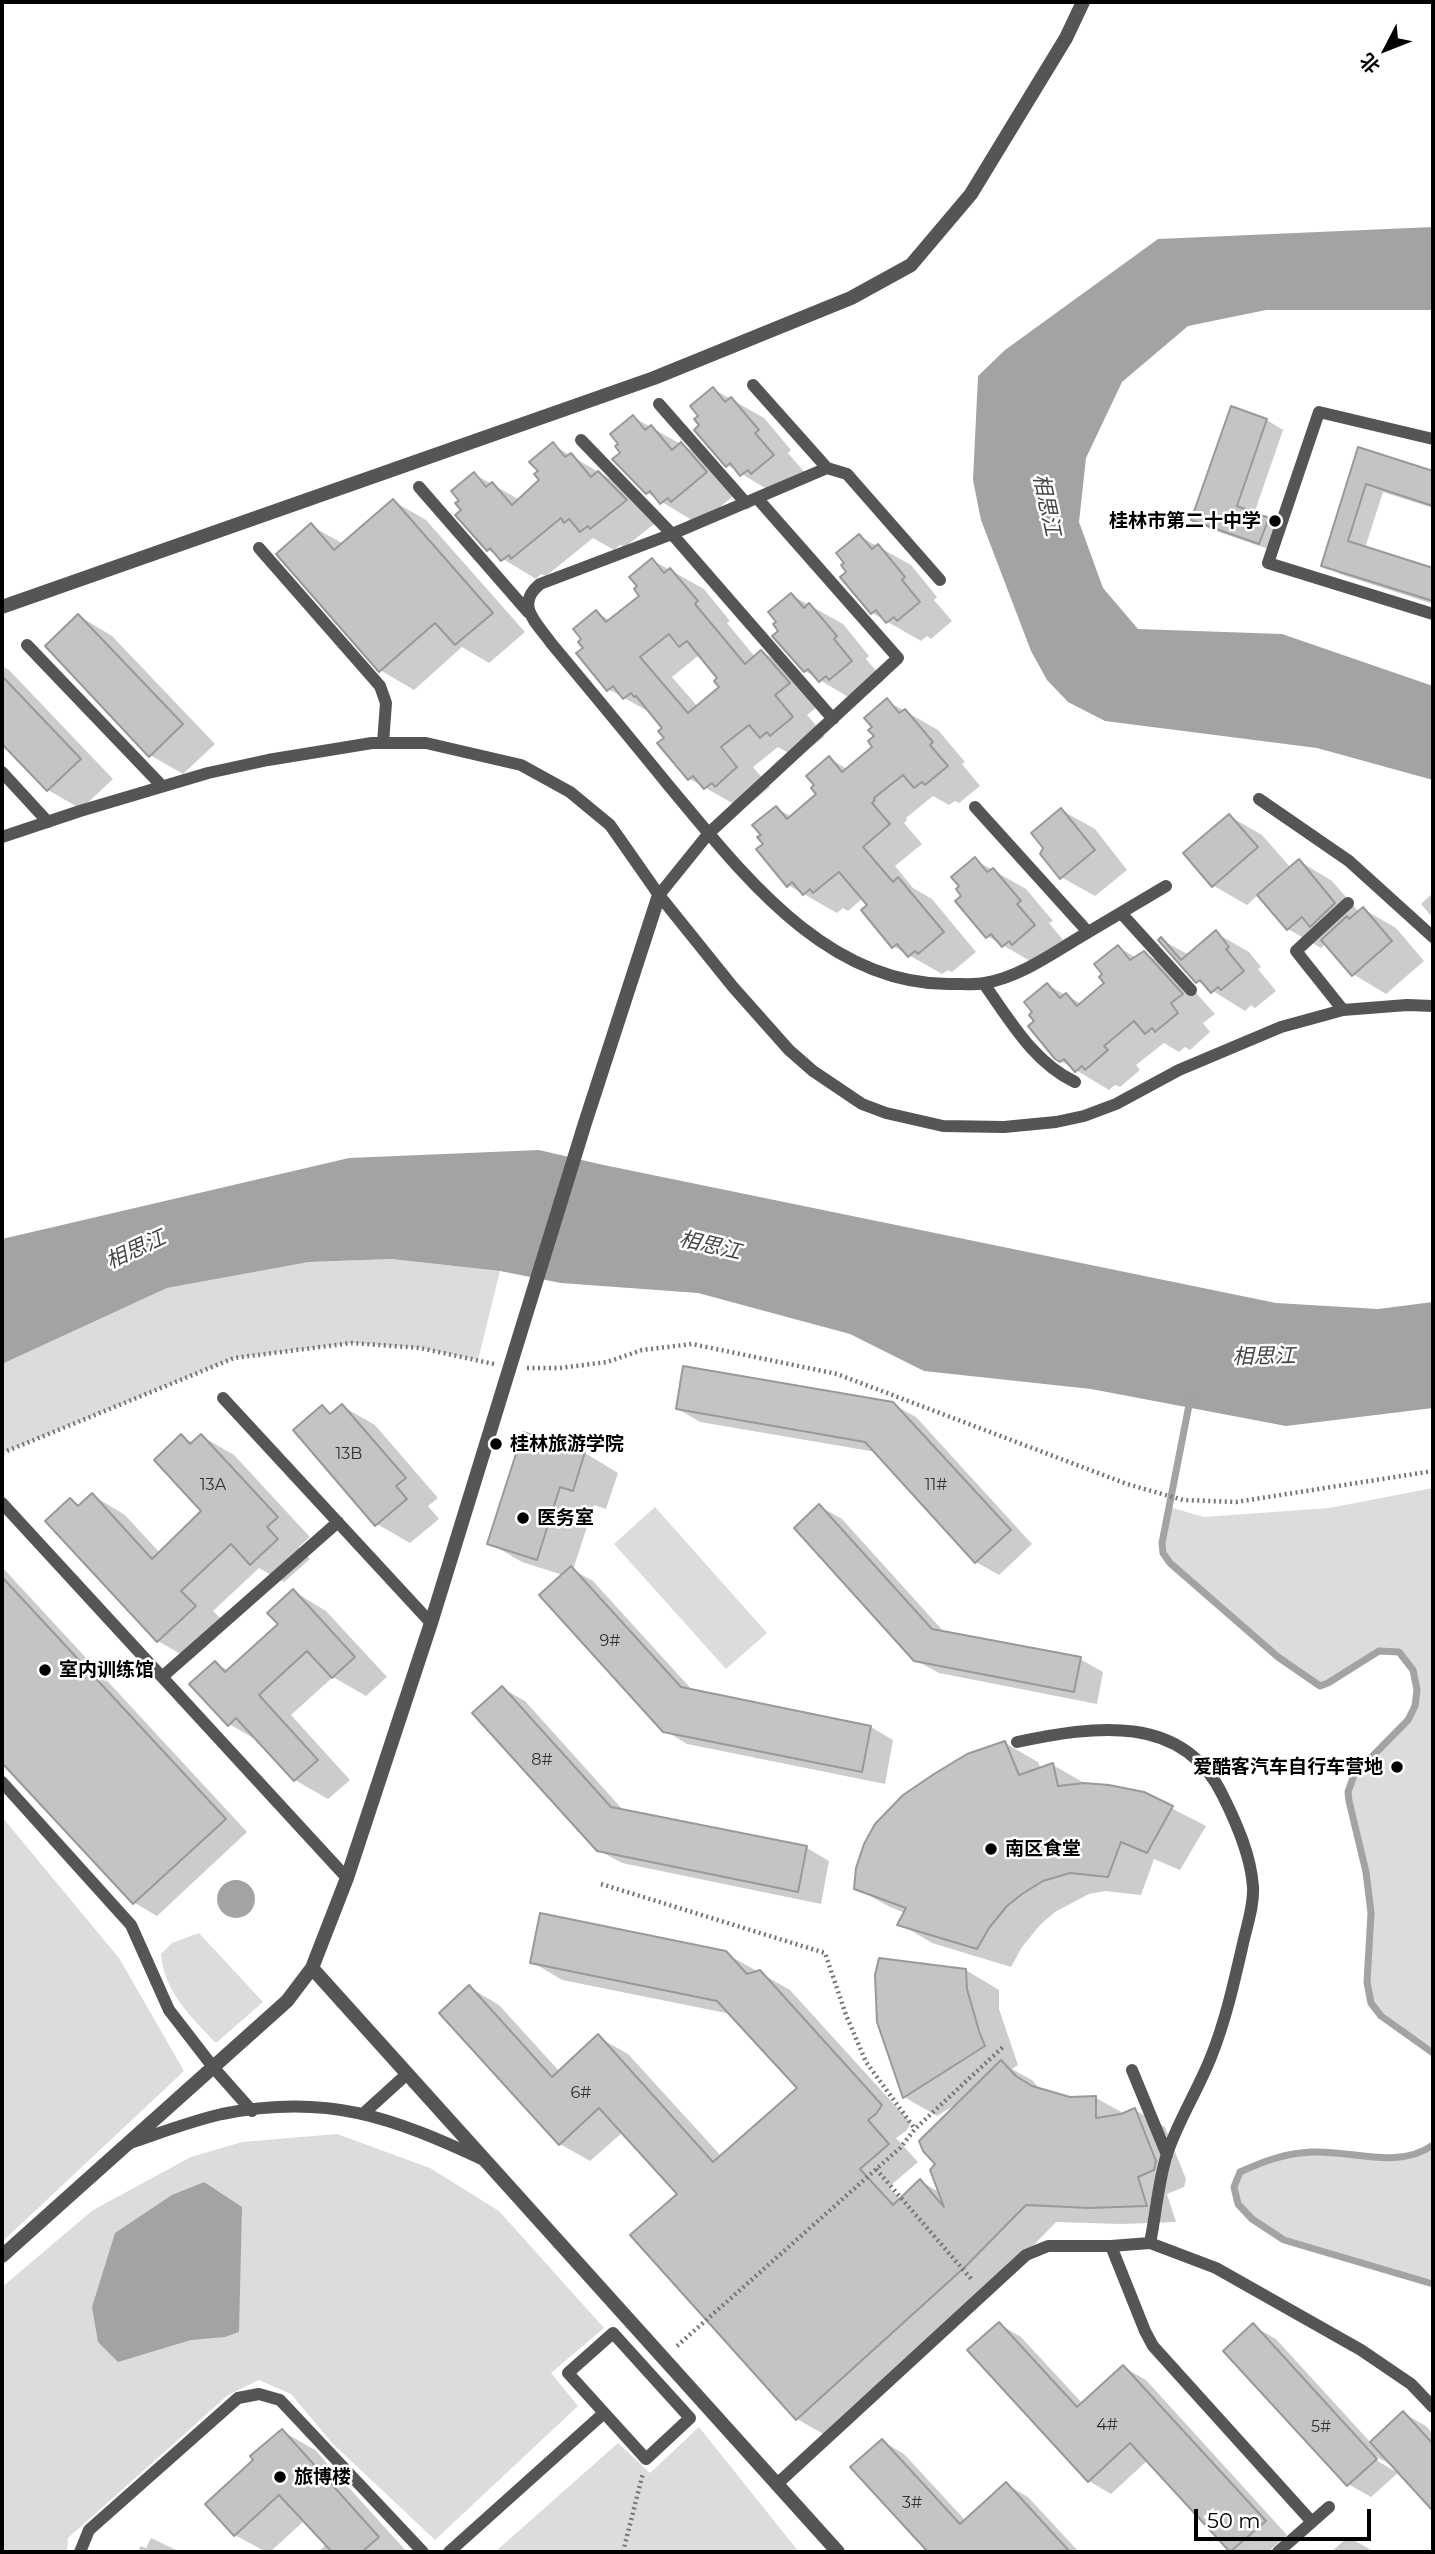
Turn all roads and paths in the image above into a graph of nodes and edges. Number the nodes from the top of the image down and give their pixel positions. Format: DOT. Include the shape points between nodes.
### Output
graph roads {
  1 [pos="1083,2"];
  2 [pos="754,385"];
  3 [pos="659,404"];
  4 [pos="1433,439"];
  5 [pos="581,440"];
  6 [pos="827,468"];
  7 [pos="419,487"];
  8 [pos="752,500"];
  9 [pos="672,534"];
  10 [pos="259,548"];
  11 [pos="940,580"];
  12 [pos="2,607"];
  13 [pos="528,612"];
  14 [pos="1433,614"];
  15 [pos="27,645"];
  16 [pos="832,719"];
  17 [pos="383,743"];
  18 [pos="2,772"];
  19 [pos="162,786"];
  20 [pos="1259,799"];
  21 [pos="975,807"];
  22 [pos="48,822"];
  23 [pos="709,833"];
  24 [pos="2,838"];
  25 [pos="1166,886"];
  26 [pos="659,895"];
  27 [pos="1348,903"];
  28 [pos="1121,913"];
  29 [pos="1088,932"];
  30 [pos="1433,937"];
  31 [pos="984,984"];
  32 [pos="1191,990"];
  33 [pos="1433,1006"];
  34 [pos="1343,1010"];
  35 [pos="1075,1082"];
  36 [pos="478,1360"];
  37 [pos="511,1368"];
  38 [pos="223,1398"];
  39 [pos="2,1453"];
  40 [pos="1433,1471"];
  41 [pos="2,1503"];
  42 [pos="338,1522"];
  43 [pos="432,1623"];
  44 [pos="162,1677"];
  45 [pos="1017,1742"];
  46 [pos="2,1782"];
  47 [pos="347,1878"];
  48 [pos="601,1884"];
  49 [pos="312,1968"];
  50 [pos="1004,2046"];
  51 [pos="213,2067"];
  52 [pos="1132,2070"];
  53 [pos="407,2074"];
  54 [pos="252,2111"];
  55 [pos="364,2113"];
  56 [pos="915,2129"];
  57 [pos="127,2144"];
  58 [pos="1167,2155"];
  59 [pos="487,2162"];
  60 [pos="876,2169"];
  61 [pos="1150,2243"];
  62 [pos="1111,2246"];
  63 [pos="2,2256"];
  64 [pos="985,2295"];
  65 [pos="663,2358"];
  66 [pos="649,2372"];
  67 [pos="1433,2407"];
  68 [pos="604,2413"];
  69 [pos="646,2459"];
  70 [pos="777,2484"];
  71 [pos="1329,2507"];
  72 [pos="1312,2522"];
  73 [pos="80,2552"];
  74 [pos="424,2552"];
  75 [pos="449,2552"];
  76 [pos="623,2552"];
  77 [pos="838,2552"];
  78 [pos="1278,2552"];
  1 -- 12 [label="street" via="971,194 911,265 881,284 654,378"];
  2 -- 6 [label="lane"];
  3 -- 8 [label="lane"];
  4 -- 14 [label="lane" via="1319,412 1268,563"];
  5 -- 9 [label="lane"];
  6 -- 8 [label="lane"];
  6 -- 11 [label="lane" via="847,474"];
  7 -- 13 [label="lane"];
  8 -- 9 [label="lane"];
  8 -- 16 [label="lane" via="898,658"];
  9 -- 13 [label="lane" via="541,584 528,601"];
  9 -- 16 [label="lane"];
  10 -- 17 [label="lane" via="380,686 386,703"];
  13 -- 23 [label="lane"];
  15 -- 19 [label="lane"];
  16 -- 23 [label="lane"];
  17 -- 19 [label="lane" via="268,760"];
  17 -- 26 [label="lane" via="426,743 521,765 560,787 610,825"];
  18 -- 22 [label="lane"];
  19 -- 22 [label="lane"];
  20 -- 30 [label="lane" via="1349,861"];
  21 -- 29 [label="lane"];
  22 -- 24 [label="lane"];
  23 -- 26 [label="lane"];
  23 -- 31 [label="lane" via="786,916 844,956 907,981"];
  25 -- 28 [label="lane"];
  26 -- 34 [label="lane" via="733,987 813,1071 862,1104 943,1126 1004,1128 1084,1116 1281,1027"];
  26 -- 37 [label="street"];
  27 -- 34 [label="lane" via="1296,951"];
  28 -- 29 [label="lane"];
  28 -- 32 [label="lane"];
  29 -- 31 [label="lane" via="1026,970"];
  31 -- 35 [label="lane" via="1037,1054"];
  33 -- 34 [label="lane"];
  36 -- 39 [label="path" via="419,1348 352,1343 234,1358"];
  37 -- 40 [label="path" via="607,1362 642,1350 692,1344 837,1374 1127,1484 1183,1500 1236,1502"];
  37 -- 43 [label="street"];
  38 -- 42 [label="lane"];
  41 -- 44 [label="lane"];
  42 -- 43 [label="lane"];
  42 -- 44 [label="lane"];
  43 -- 47 [label="street"];
  44 -- 47 [label="lane"];
  45 -- 58 [label="lane" via="1087,1731 1149,1733 1175,1742 1211,1775 1239,1831 1253,1884 1251,1908 1212,2054"];
  46 -- 51 [label="lane" via="131,1925 169,2010"];
  47 -- 49 [label="street"];
  48 -- 56 [label="path" via="825,1953 866,2062"];
  49 -- 51 [label="street" via="287,2001"];
  49 -- 53 [label="street"];
  50 -- 56 [label="path"];
  51 -- 54 [label="lane"];
  51 -- 57 [label="street"];
  52 -- 58 [label="lane"];
  53 -- 55 [label="lane"];
  53 -- 59 [label="street"];
  54 -- 55 [label="lane" via="290,2106"];
  54 -- 57 [label="lane" via="222,2114"];
  55 -- 59 [label="lane"];
  56 -- 60 [label="path"];
  57 -- 63 [label="street"];
  58 -- 61 [label="lane"];
  59 -- 65 [label="street"];
  60 -- 64 [label="path"];
  60 -- 65 [label="path"];
  61 -- 62 [label="lane"];
  61 -- 67 [label="lane" via="1216,2268 1361,2350 1411,2384"];
  62 -- 64 [label="lane" via="1043,2246 1020,2260"];
  62 -- 72 [label="lane" via="1153,2346"];
  64 -- 70 [label="lane"];
  65 -- 66 [label="lane"];
  65 -- 70 [label="street"];
  66 -- 68 [label="lane" via="613,2333 568,2373"];
  66 -- 69 [label="lane" via="690,2418"];
  68 -- 69 [label="lane"];
  68 -- 75 [label="lane"];
  69 -- 76 [label="path"];
  70 -- 77 [label="street"];
  71 -- 72 [label="lane"];
  72 -- 78 [label="lane"];
  73 -- 74 [label="lane" via="89,2530 238,2398 259,2394 280,2400"];
}
